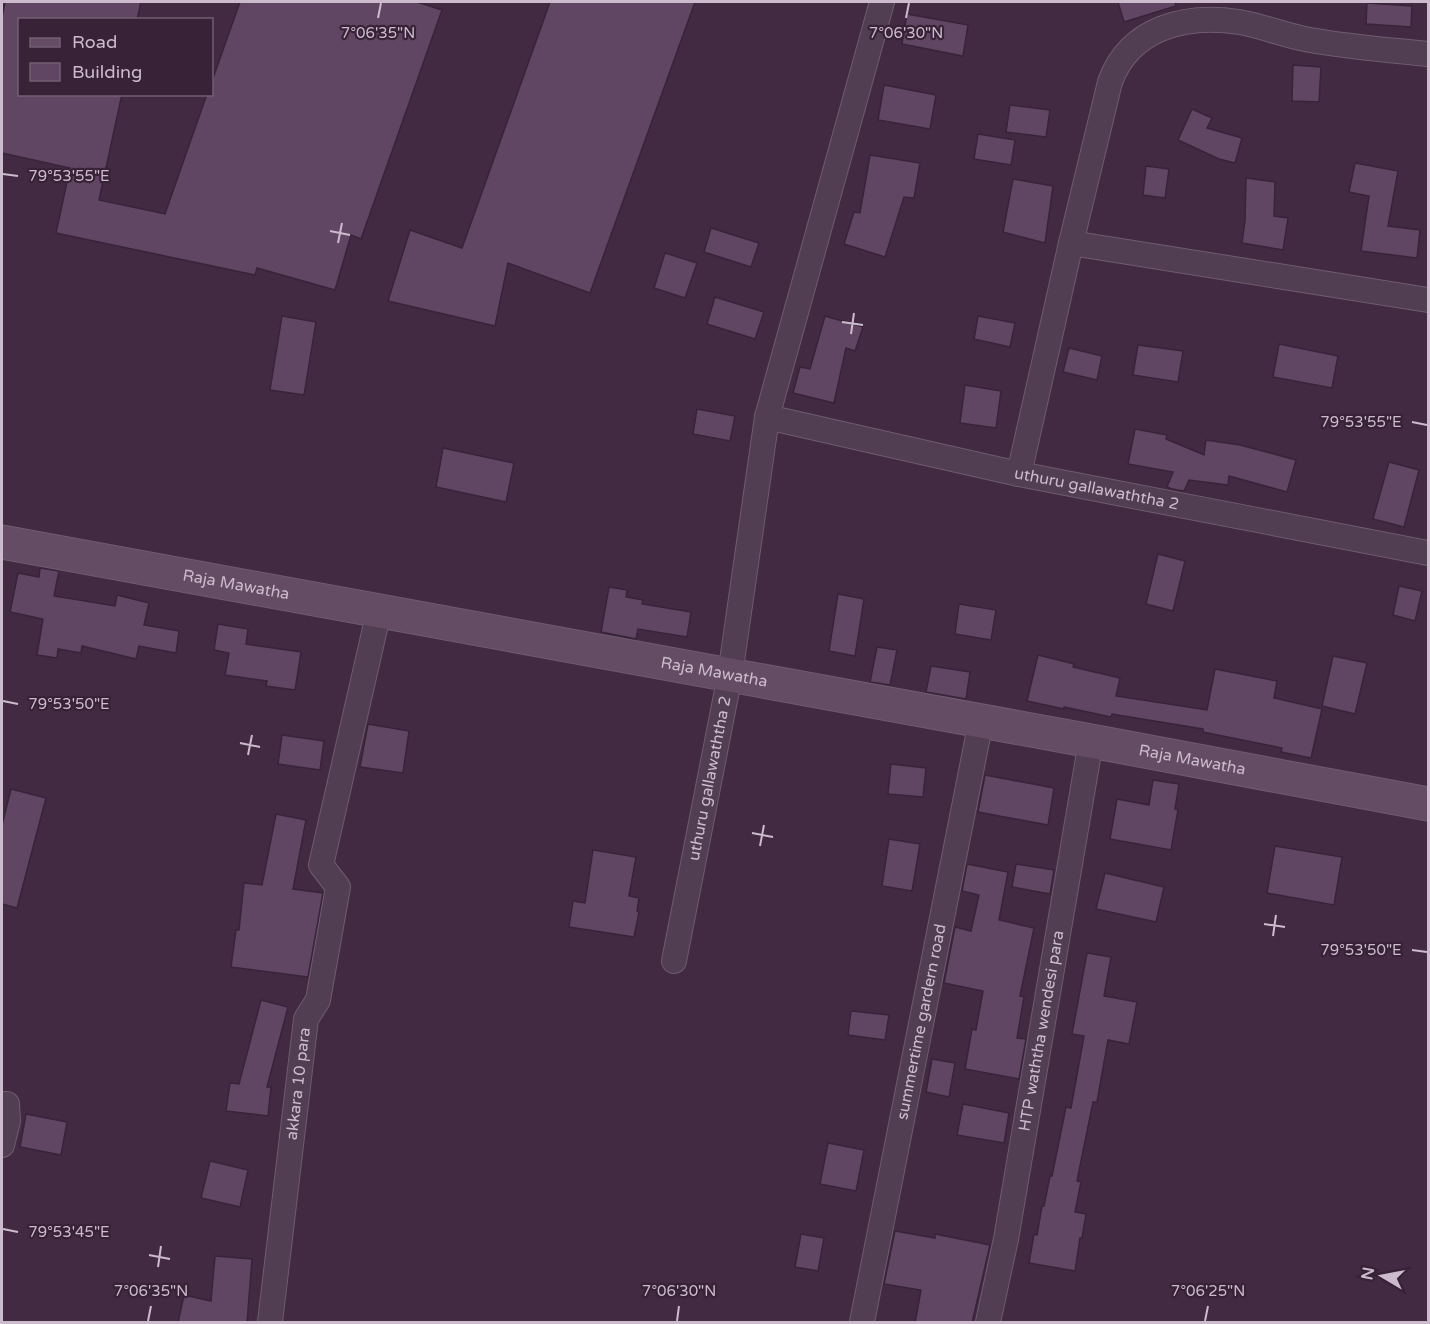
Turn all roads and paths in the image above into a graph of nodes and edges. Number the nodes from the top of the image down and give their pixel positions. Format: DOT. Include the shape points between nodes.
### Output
graph roads {
  1 [pos="882,2"];
  2 [pos="1428,54"];
  3 [pos="1071,243"];
  4 [pos="1428,300"];
  5 [pos="766,417"];
  6 [pos="1019,474"];
  7 [pos="2,542"];
  8 [pos="1428,553"];
  9 [pos="379,611"];
  10 [pos="730,675"];
  11 [pos="981,721"];
  12 [pos="1091,741"];
  13 [pos="1428,804"];
  14 [pos="674,961"];
  15 [pos="2,1104"];
  16 [pos="2,1146"];
  17 [pos="270,1323"];
  18 [pos="862,1323"];
  19 [pos="988,1323"];
  1 -- 5 [label="street, uthuru gallawaththa 2"];
  2 -- 3 [label="street" via="1317,41 1225,20 1192,20 1146,36 1127,52 1110,82"];
  3 -- 4 [label="street"];
  3 -- 6 [label="street"];
  5 -- 6 [label="street, uthuru gallawaththa 2"];
  5 -- 10 [label="street, uthuru gallawaththa 2"];
  6 -- 8 [label="street, uthuru gallawaththa 2"];
  7 -- 9 [label="street, Raja Mawatha"];
  9 -- 10 [label="street, Raja Mawatha"];
  9 -- 17 [label="street, akkara 10 para" via="321,865 338,887 318,1000 306,1018"];
  10 -- 11 [label="street, Raja Mawatha"];
  10 -- 14 [label="street, uthuru gallawaththa 2"];
  11 -- 12 [label="street, Raja Mawatha"];
  11 -- 18 [label="street, summertime gardern road"];
  12 -- 13 [label="street, Raja Mawatha"];
  12 -- 19 [label="street, HTP waththa wendesi para" via="1006,1239"];
  15 -- 16 [label="street" via="7,1104 8,1121"];
}
